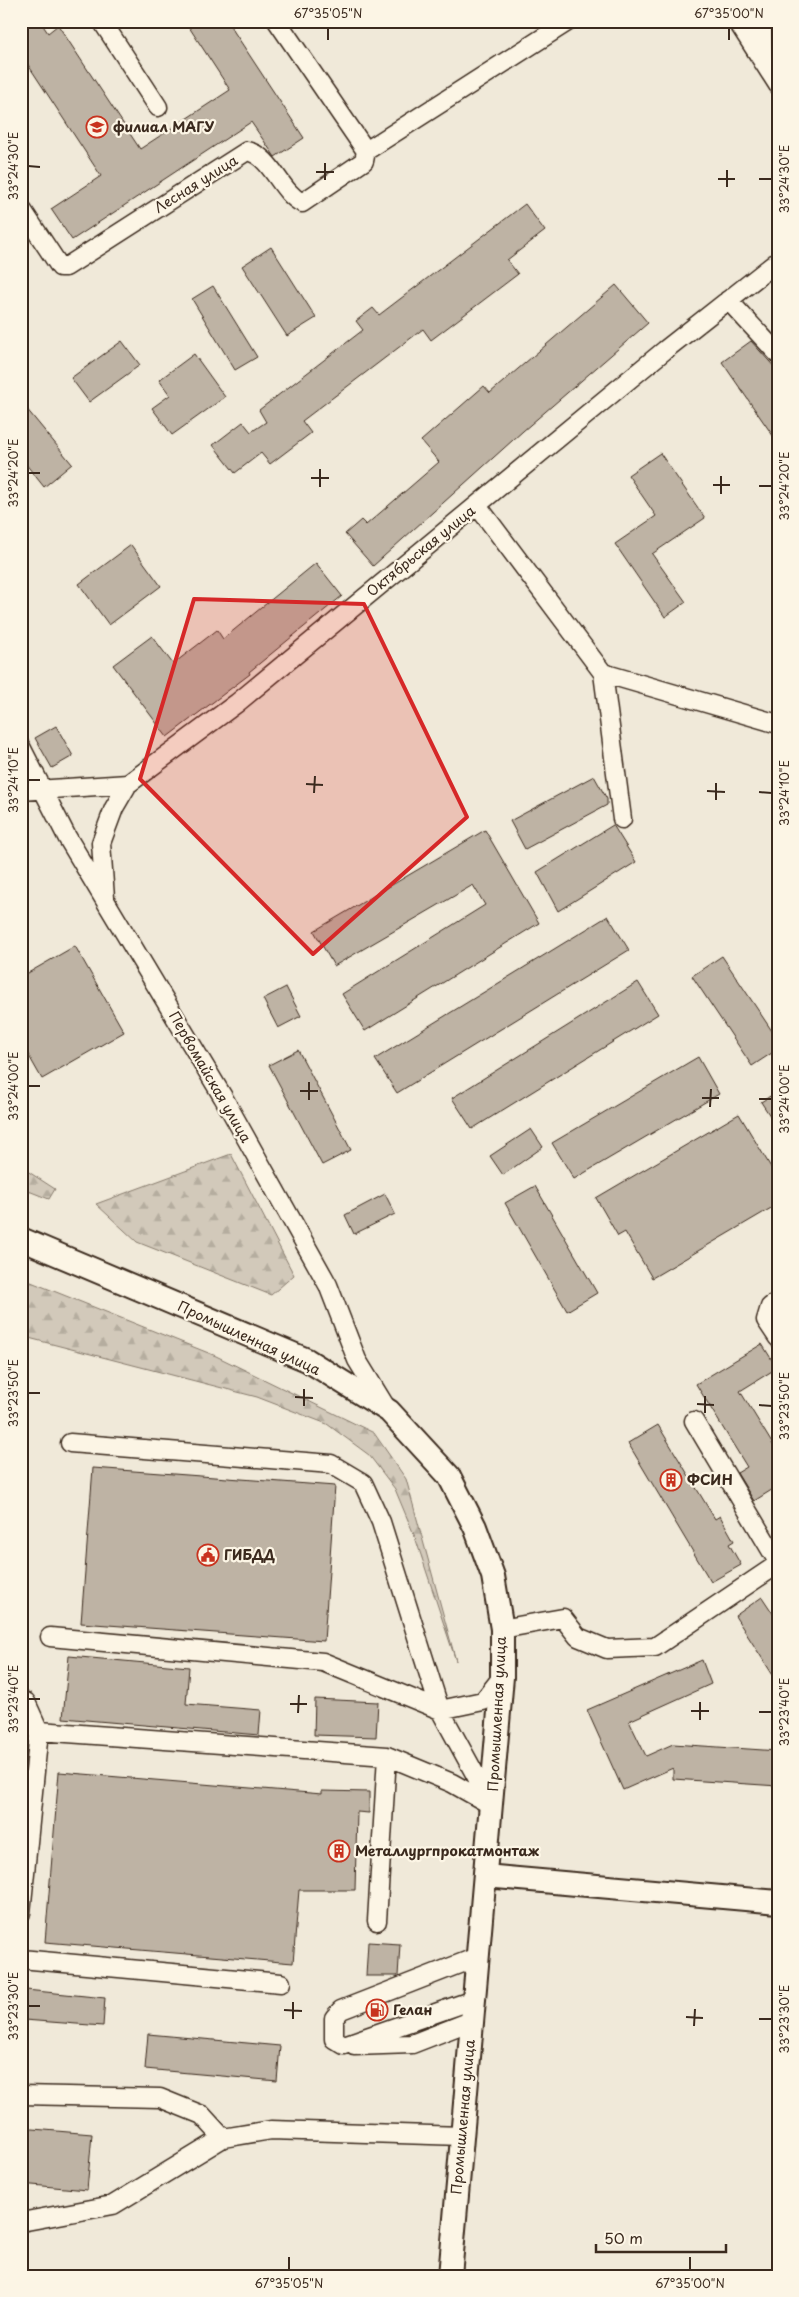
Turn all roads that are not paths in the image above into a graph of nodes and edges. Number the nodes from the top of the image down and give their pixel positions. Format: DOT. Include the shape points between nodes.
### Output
graph roads {
  1 [pos="277,21"];
  2 [pos="569,21"];
  3 [pos="737,21"];
  4 [pos="762,21"];
  5 [pos="106,23"];
  6 [pos="764,62"];
  7 [pos="778,85"];
  8 [pos="158,107"];
  9 [pos="366,151"];
  10 [pos="21,208"];
  11 [pos="778,261"];
  12 [pos="728,300"];
  13 [pos="778,354"];
  14 [pos="477,505"];
  15 [pos="603,673"];
  16 [pos="778,724"];
  17 [pos="21,747"];
  18 [pos="128,784"];
  19 [pos="44,789"];
  20 [pos="21,791"];
  21 [pos="622,819"];
  22 [pos="106,901"];
  23 [pos="21,1239"];
  24 [pos="778,1301"];
  25 [pos="778,1338"];
  26 [pos="389,1411"];
  27 [pos="694,1421"];
  28 [pos="70,1443"];
  29 [pos="778,1563"];
  30 [pos="502,1629"];
  31 [pos="50,1637"];
  32 [pos="502,1677"];
  33 [pos="21,1700"];
  34 [pos="440,1710"];
  35 [pos="39,1731"];
  36 [pos="387,1756"];
  37 [pos="492,1805"];
  38 [pos="485,1876"];
  39 [pos="778,1902"];
  40 [pos="21,1913"];
  41 [pos="378,1921"];
  42 [pos="477,1956"];
  43 [pos="21,1959"];
  44 [pos="281,1983"];
  45 [pos="472,2010"];
  46 [pos="21,2095"];
  47 [pos="462,2136"];
  48 [pos="223,2138"];
  49 [pos="21,2222"];
  50 [pos="450,2276"];
  1 -- 9 [label="street"];
  2 -- 9 [label="street"];
  3 -- 6 [label="street"];
  4 -- 6 [label="street"];
  5 -- 8 [label="street"];
  6 -- 7 [label="street"];
  9 -- 10 [label="street, Лесная улица" via="364,161 302,203 289,195 260,155 247,152 66,267 60,267"];
  11 -- 12 [label="street, Октябрьская улица"];
  12 -- 13 [label="street"];
  12 -- 14 [label="street, Октябрьская улица"];
  14 -- 15 [label="street"];
  14 -- 18 [label="street, Октябрьская улица" via="237,702"];
  15 -- 16 [label="street"];
  15 -- 21 [label="street"];
  17 -- 19 [label="street, Первомайская улица"];
  18 -- 19 [label="street"];
  18 -- 22 [label="street" via="114,808 101,843"];
  19 -- 20 [label="street"];
  19 -- 22 [label="street, Первомайская улица" via="67,837"];
  22 -- 26 [label="street, Первомайская улица" via="223,1097 328,1285 358,1360"];
  23 -- 26 [label="main road, Промышленная улица" via="307,1360"];
  24 -- 25 [label="street" via="770,1307 766,1320"];
  26 -- 30 [label="main road, Промышленная улица" via="449,1476 475,1527 493,1576"];
  27 -- 29 [label="street"];
  28 -- 34 [label="street" via="331,1464 363,1483 381,1522"];
  29 -- 30 [label="street" via="655,1647 607,1649 578,1636 564,1618"];
  30 -- 32 [label="main road, Промышленная улица"];
  31 -- 34 [label="street" via="323,1662"];
  32 -- 34 [label="street" via="483,1701"];
  32 -- 37 [label="main road, Промышленная улица"];
  33 -- 35 [label="street" via="26,1702"];
  34 -- 37 [label="street"];
  35 -- 36 [label="street"];
  35 -- 40 [label="street"];
  36 -- 37 [label="street" via="452,1782"];
  36 -- 41 [label="street"];
  37 -- 38 [label="main road, Промышленная улица"];
  38 -- 39 [label="main road"];
  38 -- 42 [label="main road, Промышленная улица"];
  42 -- 45 [label="main road, Промышленная улица"];
  42 -- 45 [label="street" via="341,2010 334,2018 334,2039 356,2047 412,2044"];
  43 -- 44 [label="street"];
  45 -- 47 [label="main road, Промышленная улица"];
  46 -- 48 [label="street" via="160,2098 202,2115"];
  47 -- 48 [label="street" via="272,2130"];
  47 -- 50 [label="main road, Промышленная улица"];
  48 -- 49 [label="street" via="113,2205"];
}
